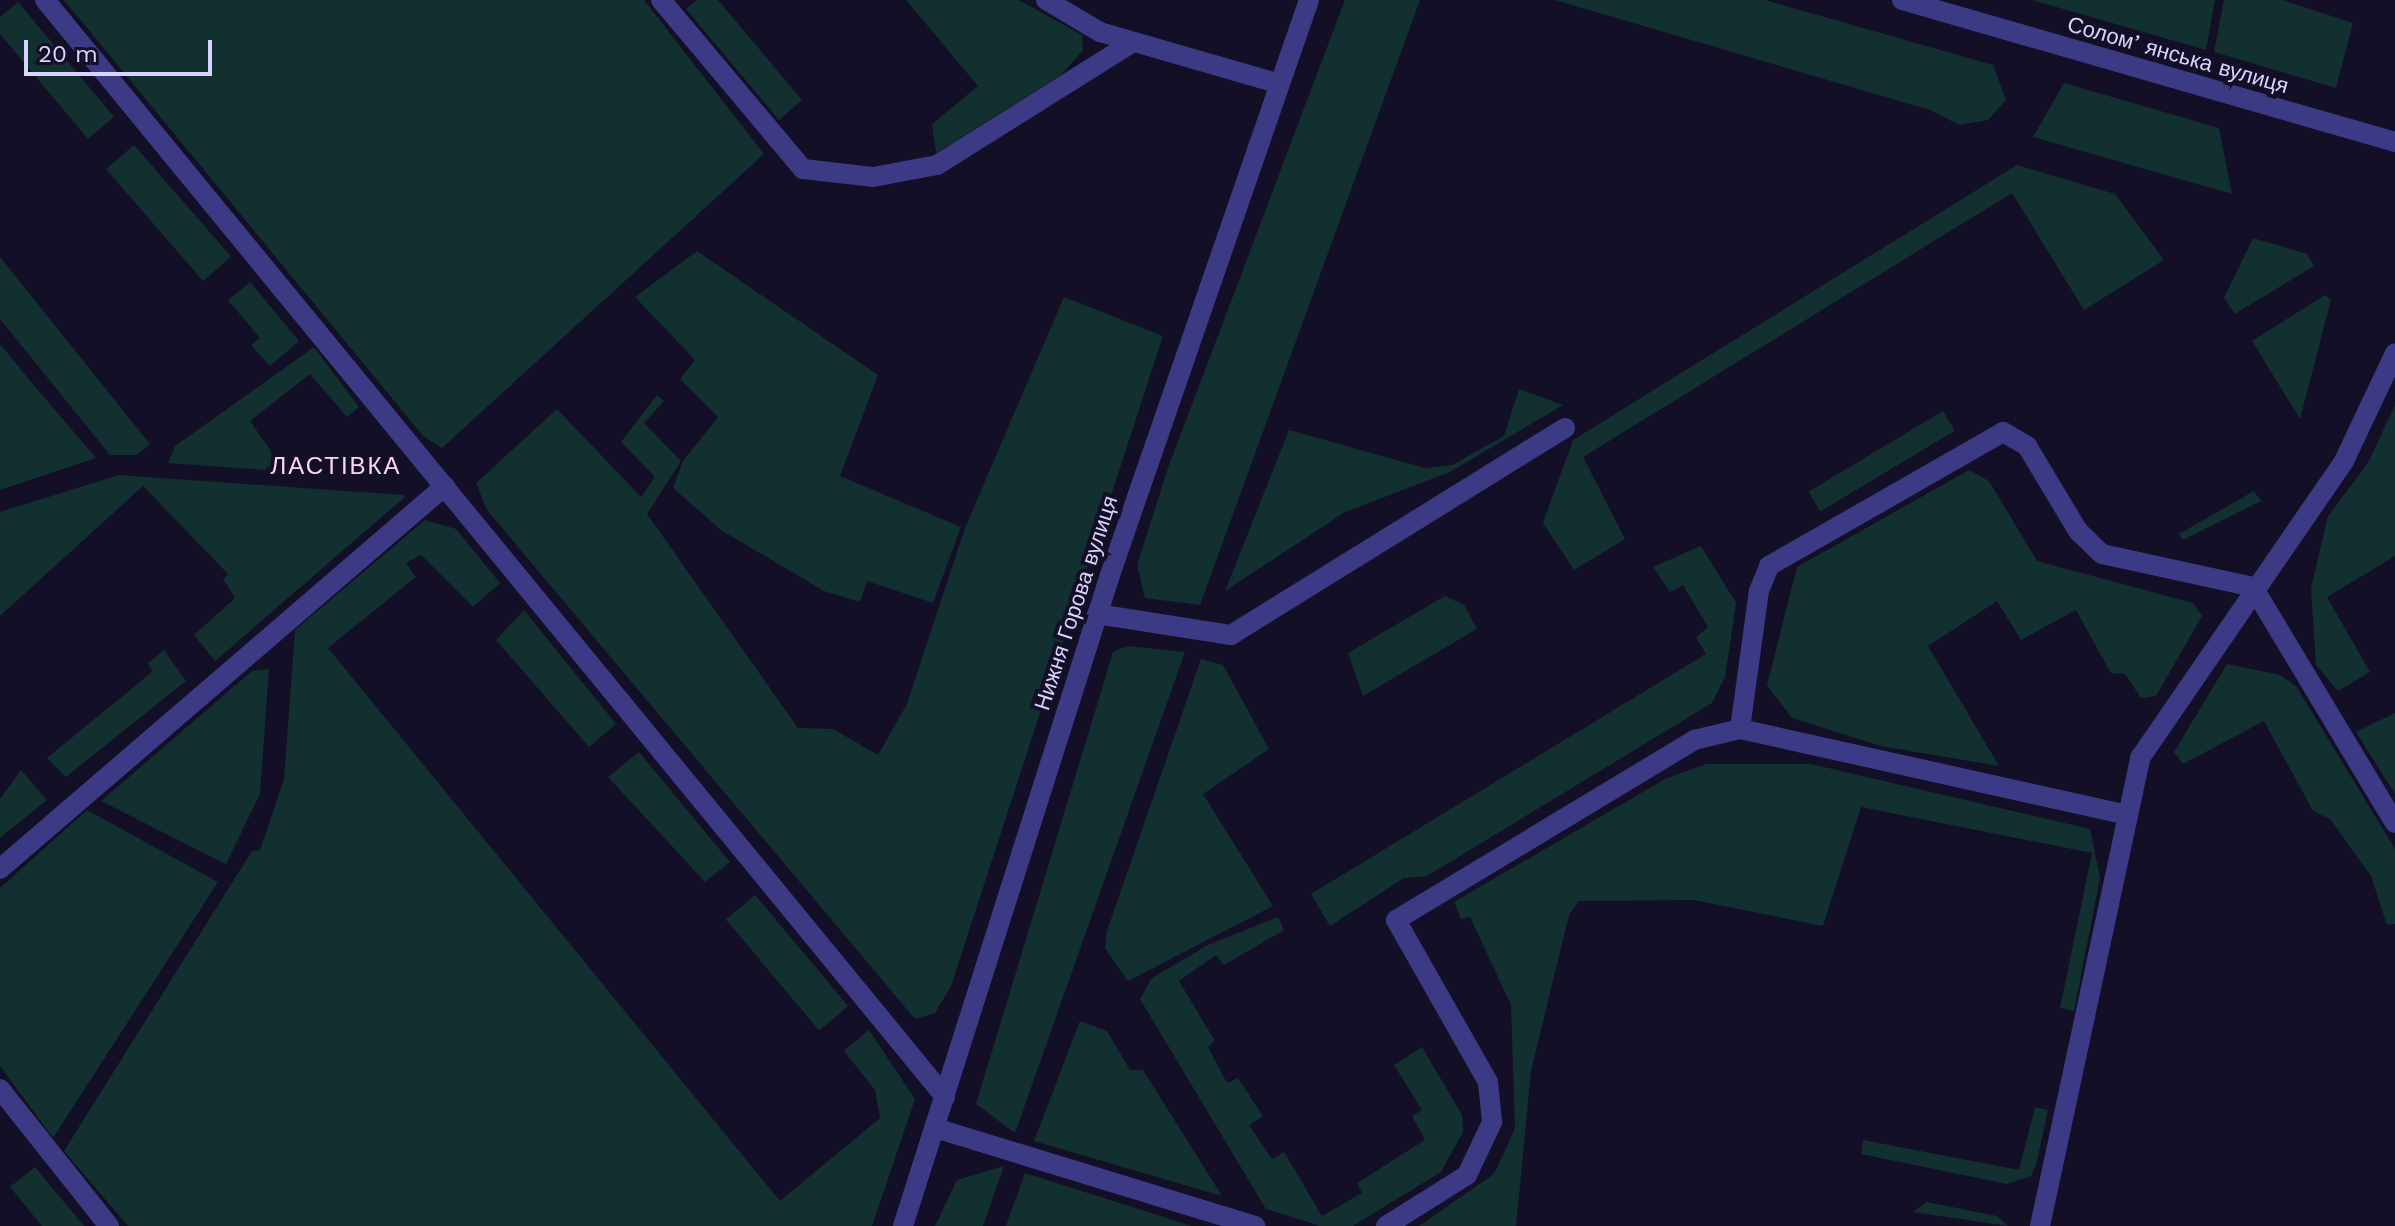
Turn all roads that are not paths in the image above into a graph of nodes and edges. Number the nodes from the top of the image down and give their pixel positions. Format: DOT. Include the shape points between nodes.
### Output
graph roads {
  1 [pos="45,0"];
  2 [pos="661,0"];
  3 [pos="1046,0"];
  4 [pos="1309,0"];
  5 [pos="1902,0"];
  6 [pos="1133,42"];
  7 [pos="1280,84"];
  8 [pos="2395,142"];
  9 [pos="2395,353"];
  10 [pos="1565,428"];
  11 [pos="445,486"];
  12 [pos="2253,587"];
  13 [pos="1097,614"];
  14 [pos="1740,729"];
  15 [pos="2127,815"];
  16 [pos="2395,823"];
  17 [pos="0,869"];
  18 [pos="0,1089"];
  19 [pos="945,1097"];
  20 [pos="935,1128"];
  21 [pos="109,1226"];
  22 [pos="903,1226"];
  23 [pos="1255,1226"];
  24 [pos="1386,1226"];
  25 [pos="2040,1226"];
  1 -- 11 [label="street"];
  2 -- 6 [label="street" via="803,169 873,177 937,165"];
  3 -- 6 [label="street"];
  4 -- 7 [label="street, Нижня Горова вулиця"];
  5 -- 8 [label="street, Соломʼянська вулиця"];
  6 -- 7 [label="street"];
  7 -- 13 [label="street, Нижня Горова вулиця"];
  9 -- 12 [label="street" via="2344,461"];
  10 -- 13 [label="street" via="1231,635"];
  11 -- 17 [label="street"];
  11 -- 19 [label="street"];
  12 -- 14 [label="street" via="2102,554 2078,531 2027,446 2003,432 1769,566 1759,591"];
  12 -- 15 [label="street" via="2146,746"];
  12 -- 16 [label="street"];
  13 -- 19 [label="street, Нижня Горова вулиця"];
  14 -- 15 [label="street"];
  14 -- 24 [label="street" via="1694,740 1396,920 1488,1082 1492,1122 1467,1175"];
  15 -- 25 [label="street" via="2103,955"];
  18 -- 21 [label="street"];
  19 -- 20 [label="street, Нижня Горова вулиця"];
  20 -- 22 [label="street, Нижня Горова вулиця"];
  20 -- 23 [label="street"];
}
